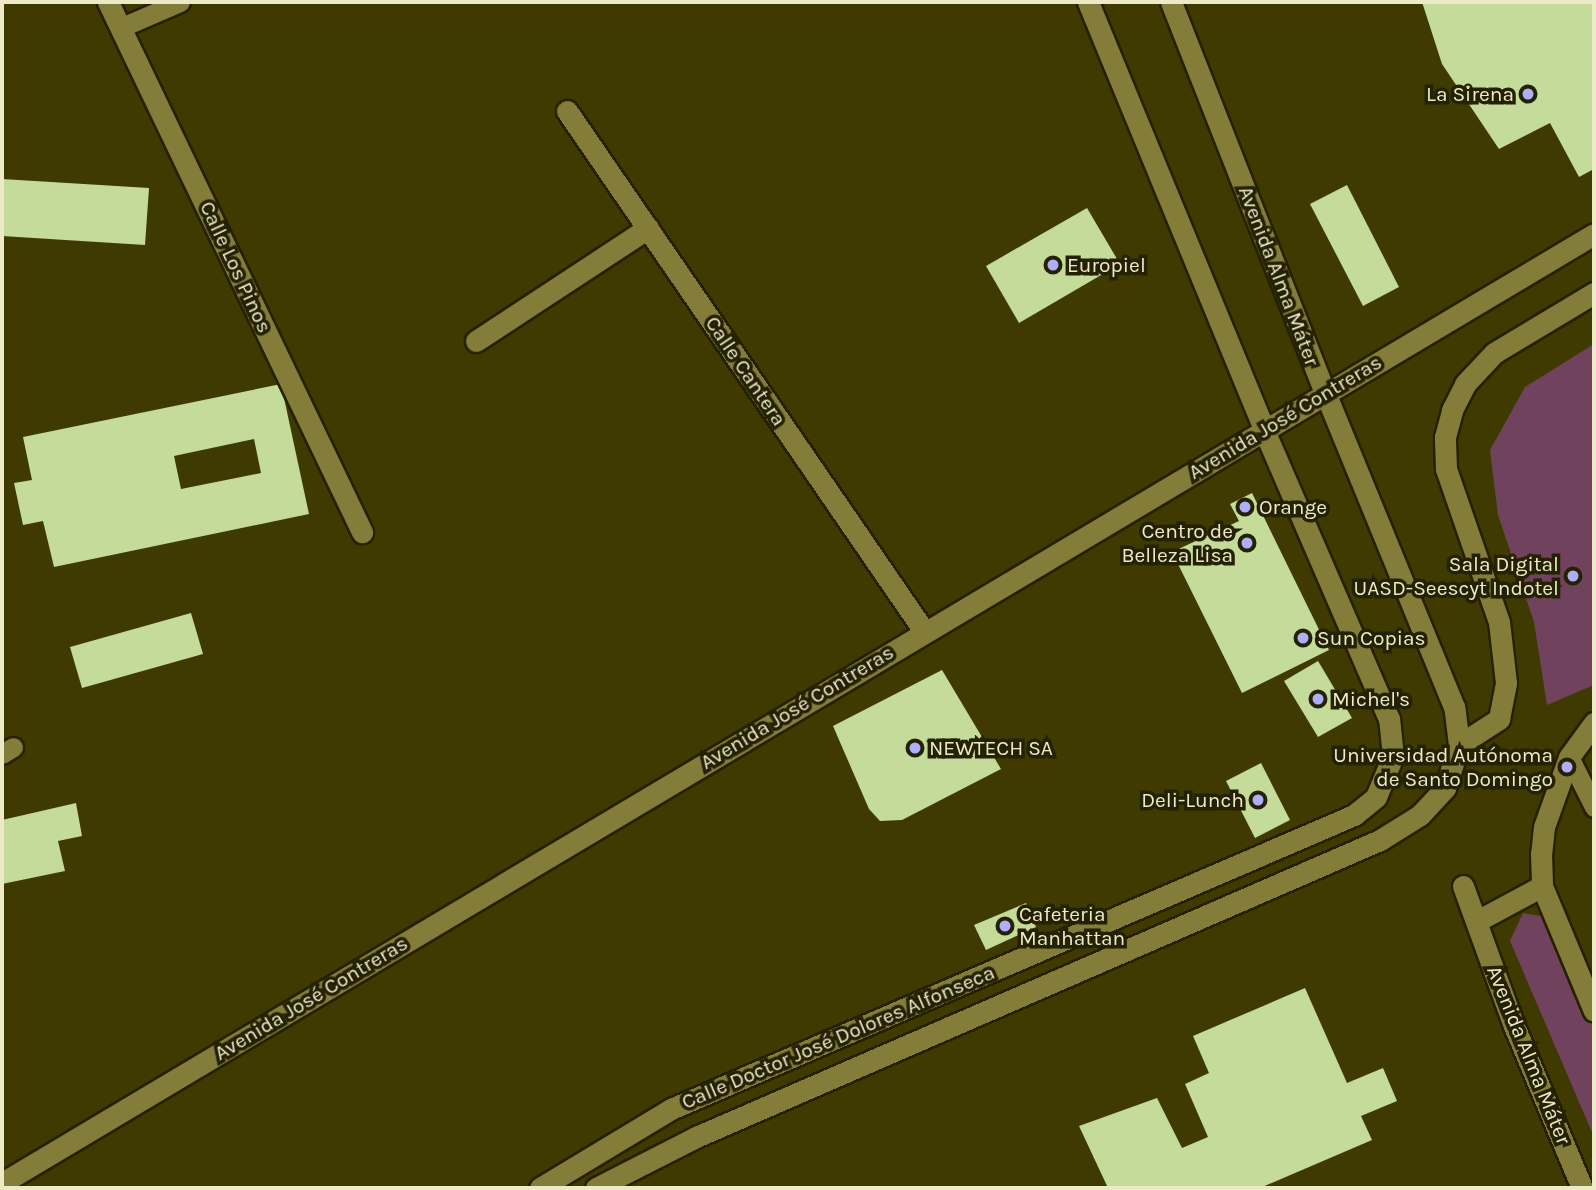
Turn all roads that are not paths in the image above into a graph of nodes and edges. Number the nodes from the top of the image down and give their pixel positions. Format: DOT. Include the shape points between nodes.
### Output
graph roads {
  1 [pos="108,2"];
  2 [pos="180,2"];
  3 [pos="1088,2"];
  4 [pos="1171,2"];
  5 [pos="122,27"];
  6 [pos="567,111"];
  7 [pos="648,228"];
  8 [pos="1594,234"];
  9 [pos="1594,293"];
  10 [pos="476,341"];
  11 [pos="1325,393"];
  12 [pos="1264,430"];
  13 [pos="362,532"];
  14 [pos="924,631"];
  15 [pos="1594,723"];
  16 [pos="1459,745"];
  17 [pos="1569,757"];
  18 [pos="1594,807"];
  19 [pos="1463,886"];
  20 [pos="1542,886"];
  21 [pos="1477,921"];
  22 [pos="1594,1011"];
  23 [pos="2,1183"];
  24 [pos="540,1188"];
  25 [pos="596,1188"];
  26 [pos="1583,1188"];
  1 -- 5 [label="street, Calle Los Pinos"];
  2 -- 5 [label="lane"];
  3 -- 12 [label="street"];
  4 -- 11 [label="street, Avenida Alma Máter"];
  5 -- 13 [label="street, Calle Los Pinos"];
  6 -- 7 [label="street, Calle Cantera"];
  7 -- 10 [label="street"];
  7 -- 14 [label="street, Calle Cantera"];
  8 -- 11 [label="street, Avenida José Contreras"];
  9 -- 16 [label="street" via="1494,353 1465,384 1452,410 1445,437 1446,469 1499,622 1506,683 1499,719"];
  11 -- 12 [label="street, Avenida José Contreras"];
  11 -- 16 [label="street, Avenida Alma Máter" via="1454,707"];
  12 -- 14 [label="street, Avenida José Contreras"];
  12 -- 24 [label="street, Calle Doctor José Dolores Alfonseca" via="1389,719 1394,756 1390,775 1376,797 1354,815 671,1109"];
  14 -- 23 [label="street, Avenida José Contreras"];
  15 -- 17 [label="street"];
  16 -- 25 [label="street, Calle Doctor José Dolores Alfonseca" via="1445,788 1420,816 1380,840 696,1137"];
  17 -- 18 [label="lane"];
  17 -- 20 [label="street" via="1544,827"];
  19 -- 21 [label="street, Avenida Alma Máter"];
  20 -- 21 [label="street"];
  20 -- 22 [label="street"];
  21 -- 26 [label="street, Avenida Alma Máter" via="1514,1026"];
}
